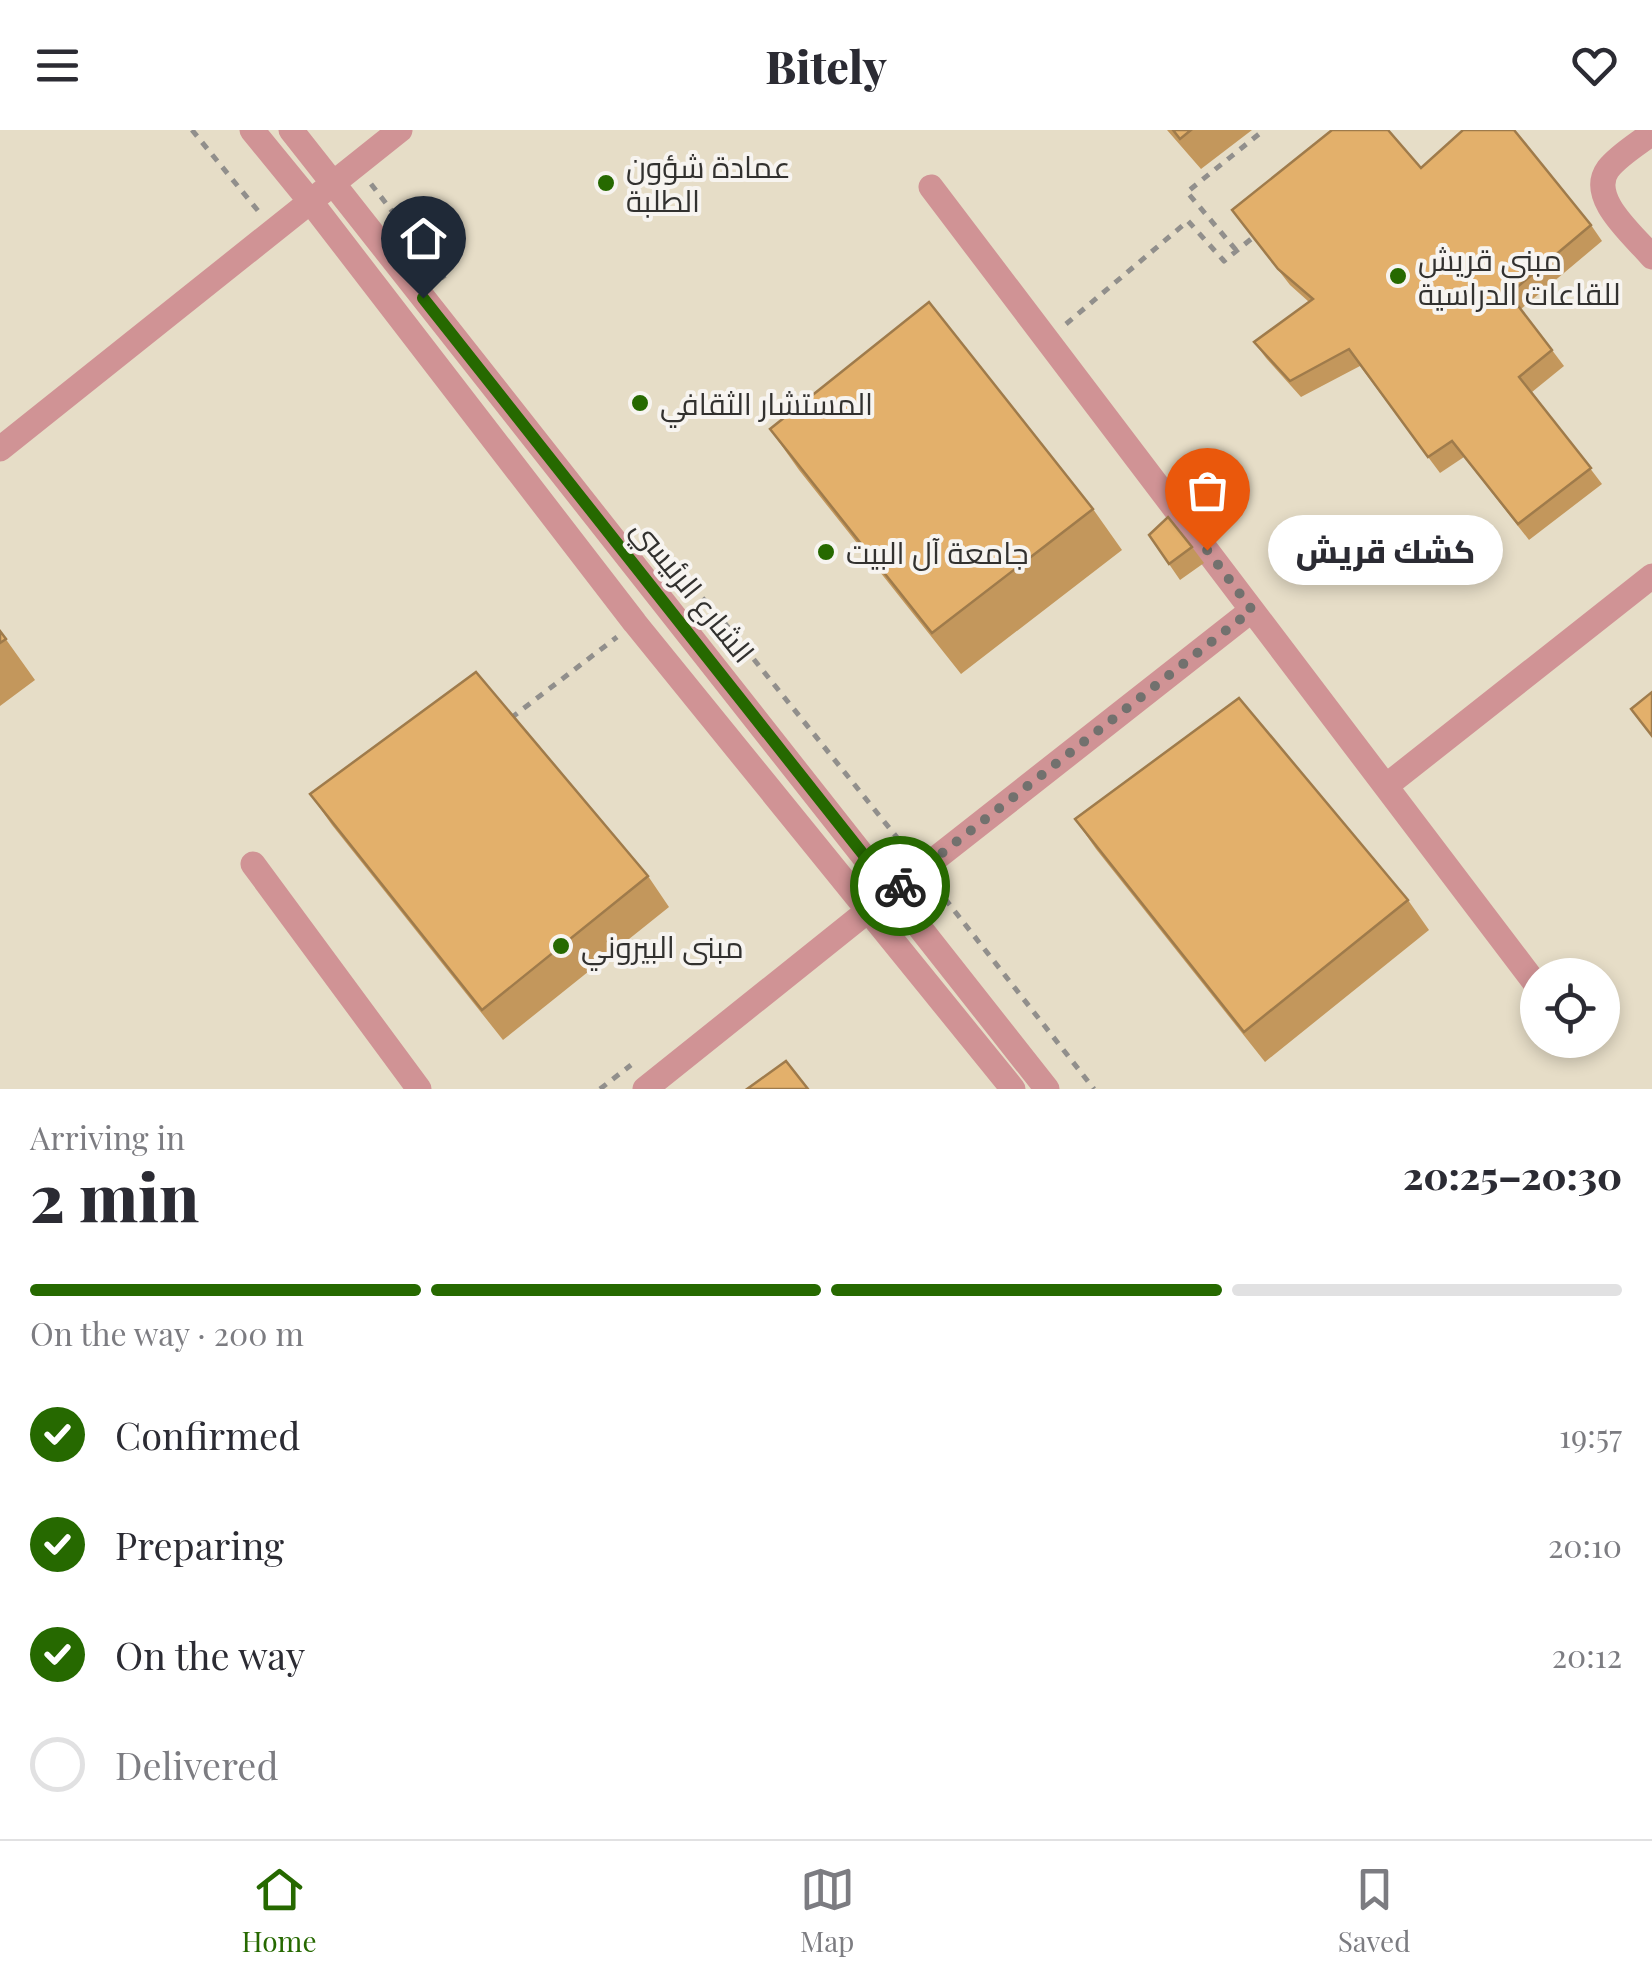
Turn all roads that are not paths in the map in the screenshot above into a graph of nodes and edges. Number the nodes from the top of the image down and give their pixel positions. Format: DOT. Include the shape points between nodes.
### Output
graph roads {
  1 [pos="252,130"];
  2 [pos="291,130"];
  3 [pos="400,130"];
  4 [pos="1652,133"];
  5 [pos="333,182"];
  6 [pos="931,187"];
  7 [pos="310,201"];
  8 [pos="1652,257"];
  9 [pos="0,448"];
  10 [pos="558,472"];
  11 [pos="535,492"];
  12 [pos="1652,576"];
  13 [pos="1252,610"];
  14 [pos="1386,786"];
  15 [pos="867,859"];
  16 [pos="253,864"];
  17 [pos="844,878"];
  18 [pos="893,892"];
  19 [pos="870,909"];
  20 [pos="917,923"];
  21 [pos="894,940"];
  22 [pos="1520,963"];
  23 [pos="419,1089"];
  24 [pos="645,1089"];
  25 [pos="1013,1089"];
  26 [pos="1048,1089"];
  1 -- 7 [label="street"];
  2 -- 5 [label="street, الشارع الرئيسي"];
  3 -- 5 [label="street"];
  4 -- 8 [label="street" via="1614,164 1602,184 1603,196"];
  5 -- 7 [label="street"];
  5 -- 10 [label="street, الشارع الرئيسي"];
  6 -- 13 [label="street"];
  7 -- 9 [label="street"];
  7 -- 11 [label="street"];
  10 -- 11 [label="street"];
  10 -- 15 [label="street, الشارع الرئيسي"];
  11 -- 17 [label="street"];
  12 -- 14 [label="street"];
  13 -- 14 [label="street"];
  13 -- 18 [label="street"];
  14 -- 22 [label="street"];
  15 -- 17 [label="street"];
  15 -- 18 [label="street, الشارع الرئيسي"];
  16 -- 23 [label="street"];
  17 -- 19 [label="street"];
  18 -- 20 [label="street, الشارع الرئيسي"];
  19 -- 21 [label="street"];
  19 -- 24 [label="street"];
  20 -- 21 [label="street"];
  20 -- 26 [label="street, الشارع الرئيسي"];
  21 -- 25 [label="street"];
}
